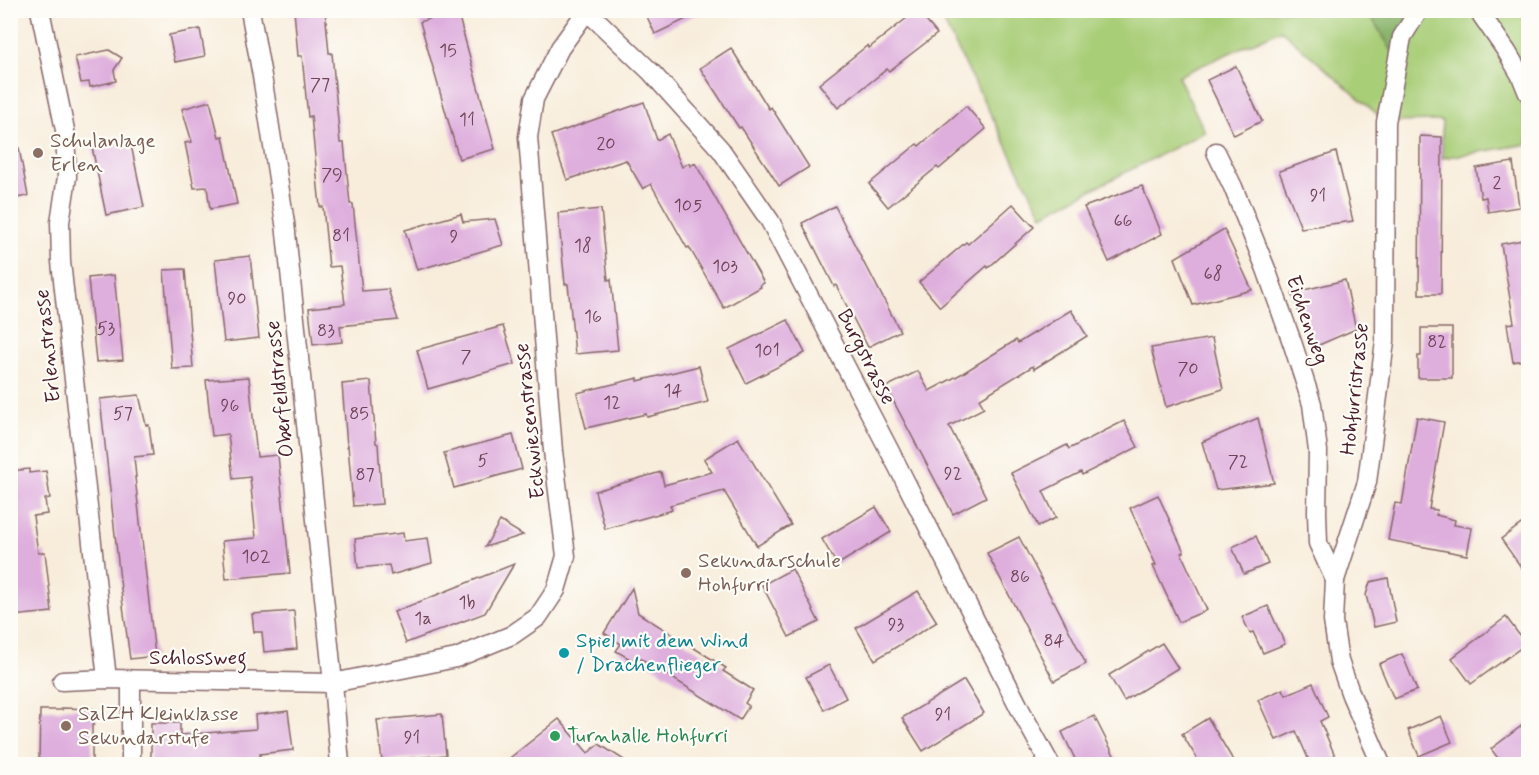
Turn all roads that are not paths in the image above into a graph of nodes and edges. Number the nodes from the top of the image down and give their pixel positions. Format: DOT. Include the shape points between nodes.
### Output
graph roads {
  1 [pos="40,10"];
  2 [pos="250,10"];
  3 [pos="1419,10"];
  4 [pos="1478,10"];
  5 [pos="586,11"];
  6 [pos="1528,93"];
  7 [pos="1216,152"];
  8 [pos="1335,580"];
  9 [pos="107,679"];
  10 [pos="132,680"];
  11 [pos="62,681"];
  12 [pos="333,683"];
  13 [pos="131,765"];
  14 [pos="340,765"];
  15 [pos="1050,765"];
  16 [pos="1381,765"];
  1 -- 9 [label="street, Erlenstrasse" via="65,129 67,177 60,222 61,262"];
  2 -- 12 [label="street, Oberfeldstrasse" via="285,222"];
  3 -- 8 [label="street, Hohfurristrasse" via="1402,37 1386,122 1385,341 1367,482"];
  4 -- 6 [label="street" via="1507,52"];
  5 -- 12 [label="street, Eckwiesenstrasse" via="534,99 528,137 553,451 566,556 556,590 538,617 493,643 456,658"];
  5 -- 15 [label="street, Burgstrasse" via="651,72 721,150 770,221"];
  7 -- 8 [label="street, Eichenweg" via="1266,269 1312,404 1318,451 1318,543"];
  8 -- 16 [label="street, Hohfurristrasse" via="1333,621 1339,661"];
  9 -- 10 [label="street, Schlossweg"];
  9 -- 11 [label="street, Schlossweg"];
  10 -- 12 [label="street, Schlossweg"];
  10 -- 13 [label="street"];
  12 -- 14 [label="street, Oberfeldstrasse"];
}
